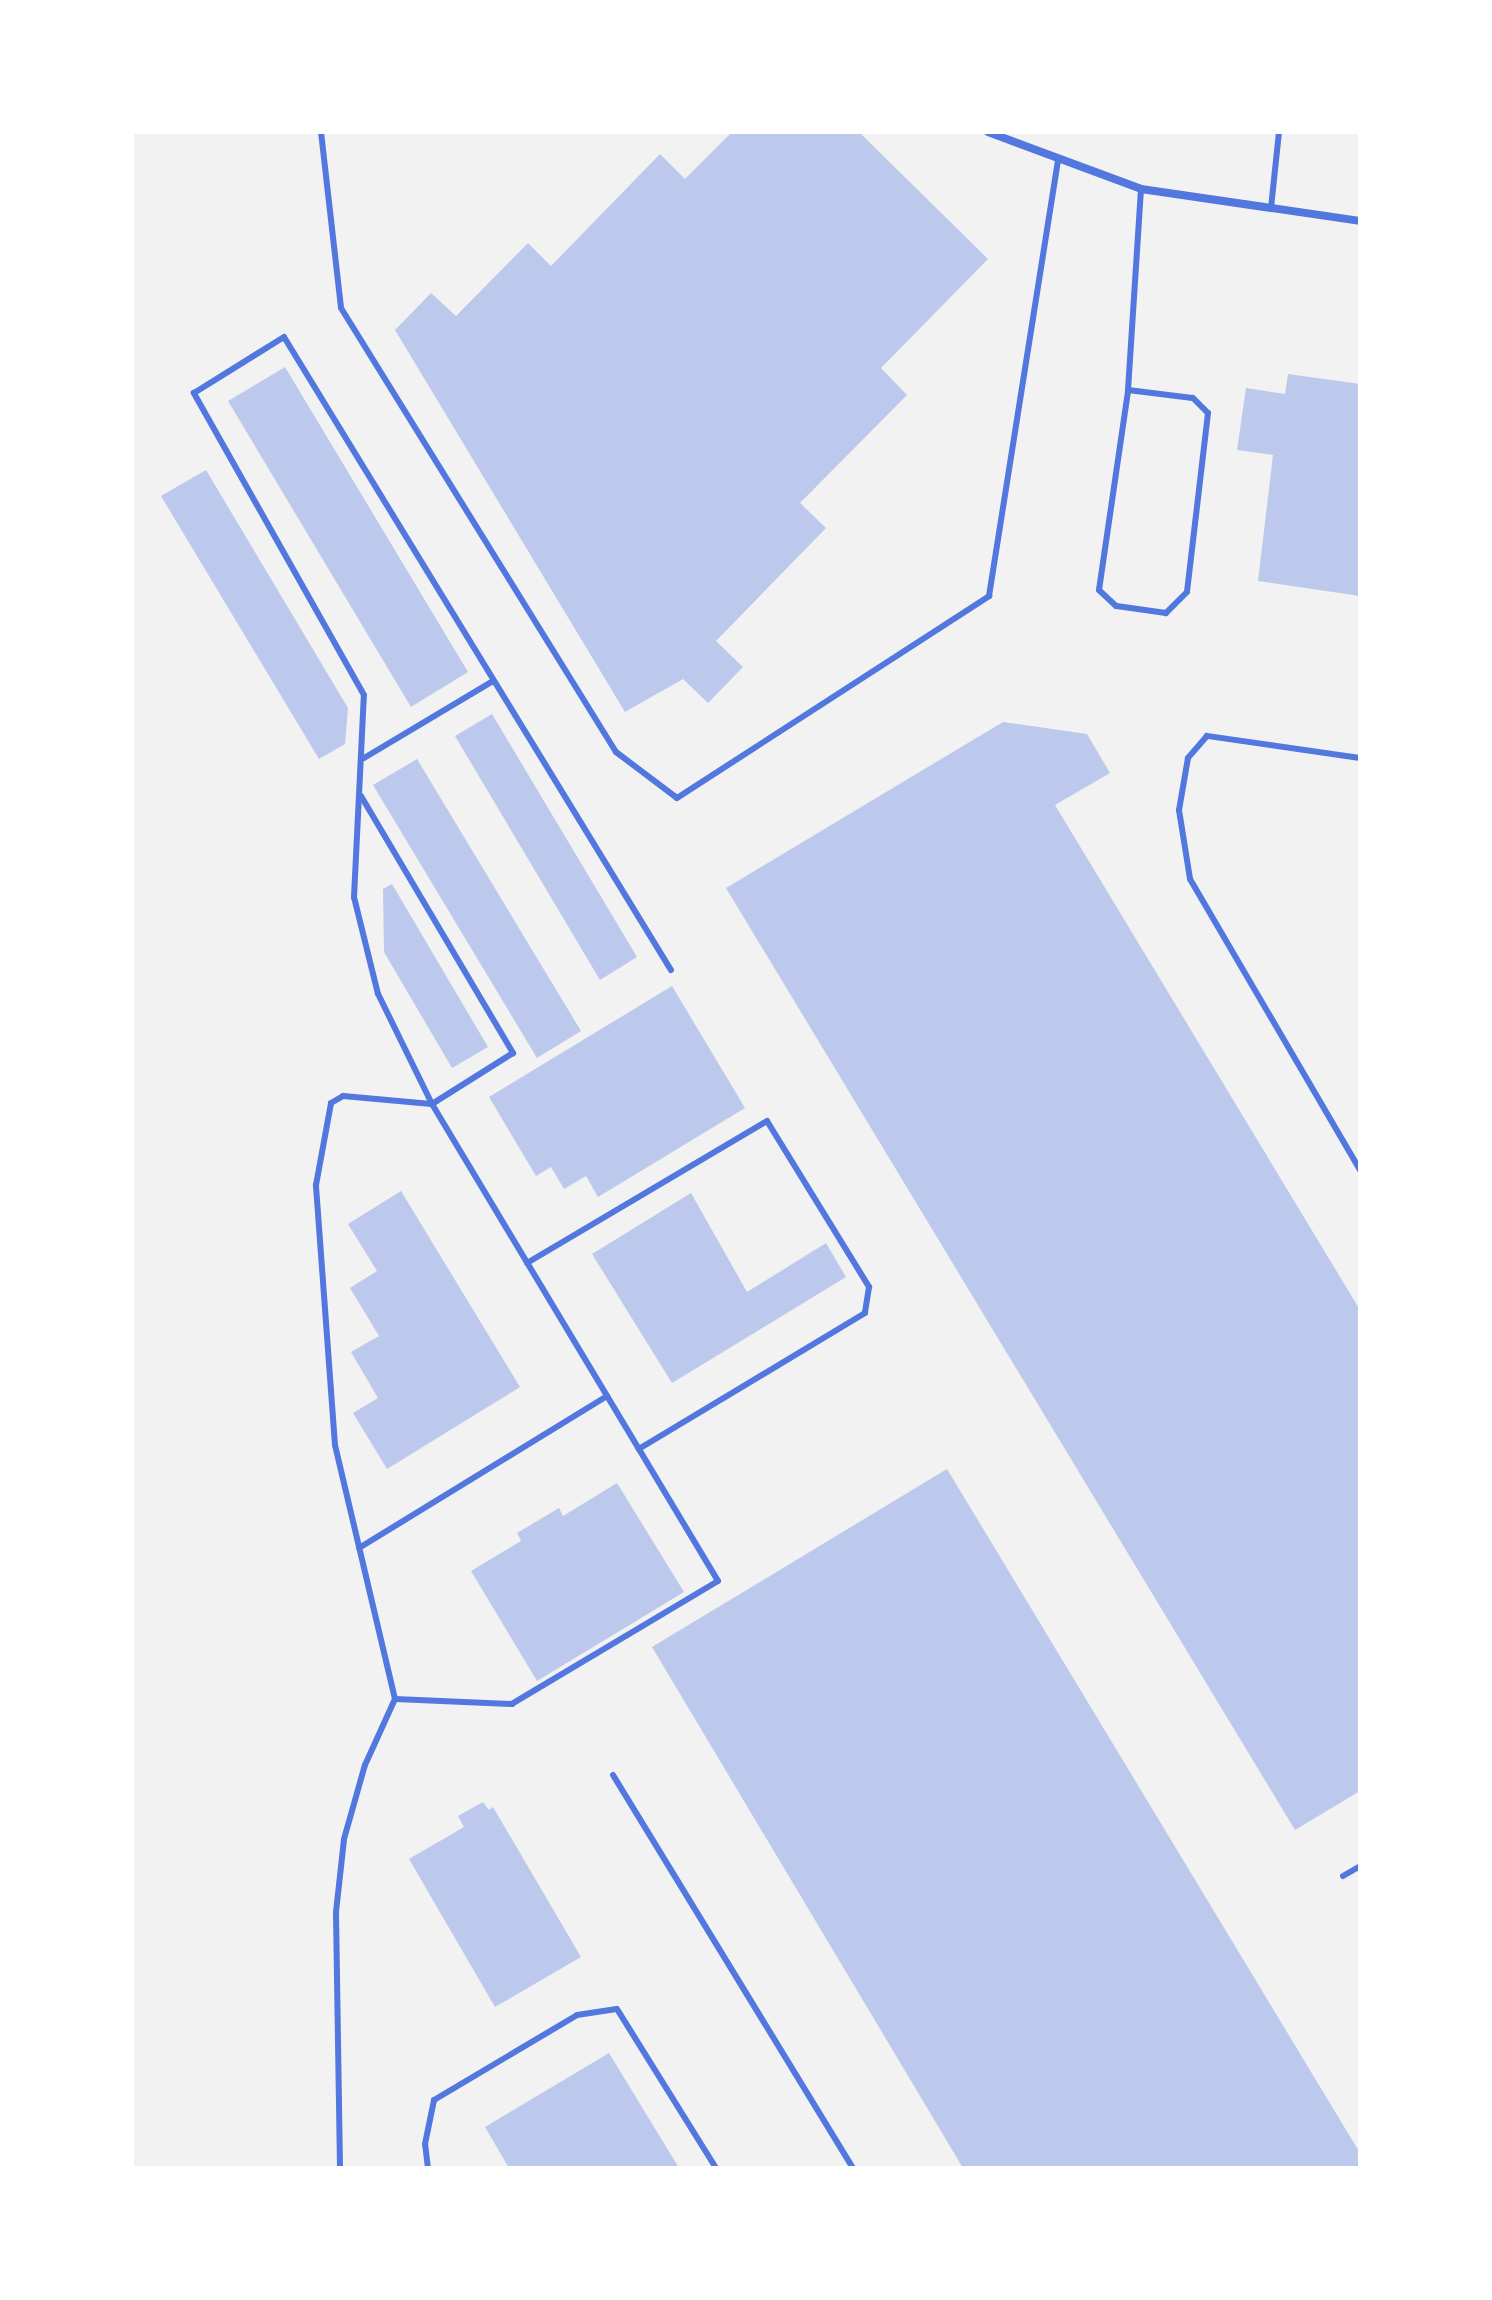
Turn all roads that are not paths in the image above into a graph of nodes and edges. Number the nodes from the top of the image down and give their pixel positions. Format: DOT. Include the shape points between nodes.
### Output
graph roads {
  1 [pos="321,132"];
  2 [pos="988,132"];
  3 [pos="1279,132"];
  4 [pos="1058,160"];
  5 [pos="1141,189"];
  6 [pos="1271,208"];
  7 [pos="1360,221"];
  8 [pos="1128,390"];
  9 [pos="493,681"];
  10 [pos="364,758"];
  11 [pos="1360,758"];
  12 [pos="361,796"];
  13 [pos="671,970"];
  14 [pos="432,1104"];
  15 [pos="1360,1170"];
  16 [pos="527,1263"];
  17 [pos="607,1396"];
  18 [pos="639,1449"];
  19 [pos="359,1548"];
  20 [pos="395,1699"];
  21 [pos="613,1775"];
  22 [pos="1360,1866"];
  23 [pos="1343,1876"];
  24 [pos="340,2168"];
  25 [pos="428,2168"];
  26 [pos="716,2168"];
  27 [pos="853,2168"];
  1 -- 4 [label="lane" via="341,308 616,752 677,798 989,596"];
  2 -- 4 [label="street"];
  3 -- 6 [label="lane"];
  4 -- 5 [label="street"];
  5 -- 6 [label="street"];
  5 -- 8 [label="lane"];
  6 -- 7 [label="street"];
  8 -- 8 [label="lane" via="1099,590 1116,606 1166,613 1187,592 1208,413 1193,398"];
  9 -- 10 [label="lane"];
  9 -- 10 [label="lane" via="284,337 194,393 364,695"];
  9 -- 13 [label="lane"];
  10 -- 12 [label="lane"];
  11 -- 15 [label="lane" via="1207,736 1188,758 1179,810 1190,879"];
  12 -- 14 [label="lane" via="354,897 378,994"];
  12 -- 14 [label="lane" via="513,1053"];
  14 -- 16 [label="lane"];
  14 -- 19 [label="lane" via="343,1096 331,1103 316,1185 335,1445"];
  16 -- 17 [label="lane"];
  16 -- 18 [label="lane" via="767,1121 869,1287 865,1313"];
  17 -- 18 [label="lane"];
  17 -- 19 [label="lane"];
  18 -- 20 [label="lane" via="718,1581 512,1704"];
  19 -- 20 [label="lane"];
  20 -- 24 [label="lane" via="365,1765 344,1839 336,1912"];
  21 -- 27 [label="lane"];
  22 -- 23 [label="lane"];
  25 -- 26 [label="lane" via="425,2144 434,2100 577,2015 617,2009"];
}
